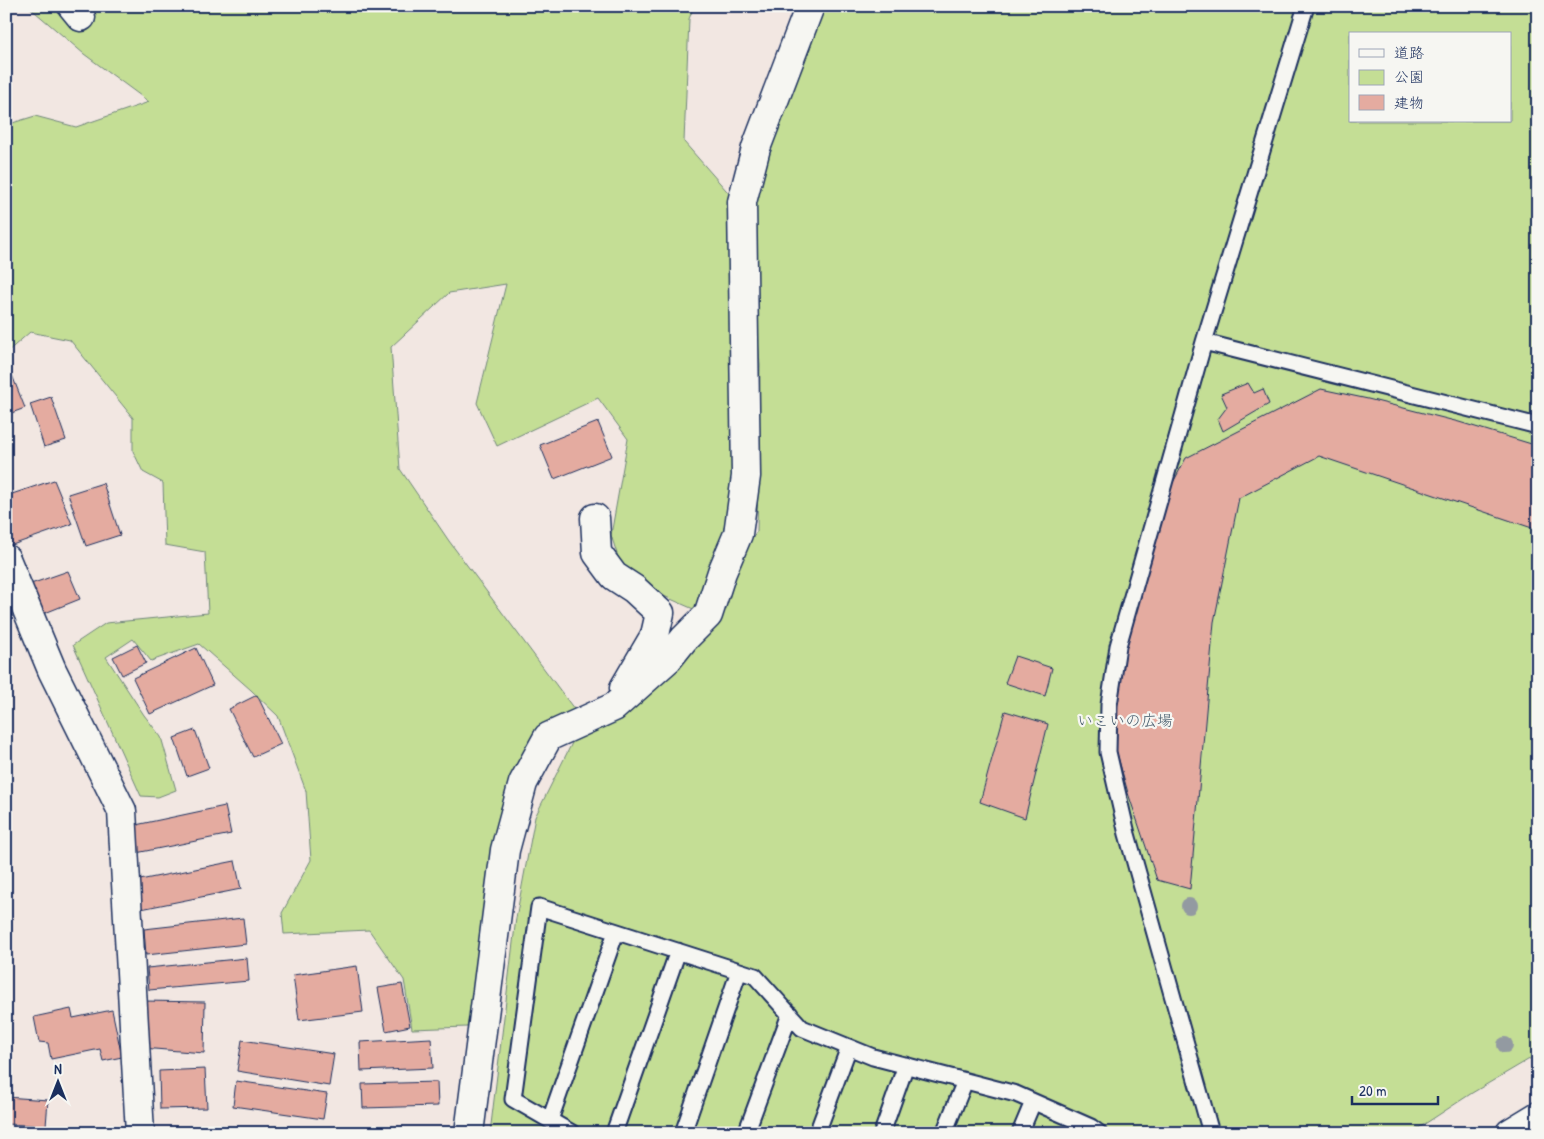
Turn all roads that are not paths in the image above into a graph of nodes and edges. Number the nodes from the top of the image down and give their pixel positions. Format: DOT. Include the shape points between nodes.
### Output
graph roads {
  1 [pos="72,6"];
  2 [pos="80,6"];
  3 [pos="810,6"];
  4 [pos="1306,6"];
  5 [pos="1204,342"];
  6 [pos="1538,426"];
  7 [pos="595,518"];
  8 [pos="6,558"];
  9 [pos="614,707"];
  10 [pos="616,932"];
  11 [pos="678,951"];
  12 [pos="739,971"];
  13 [pos="790,1014"];
  14 [pos="849,1047"];
  15 [pos="906,1065"];
  16 [pos="965,1081"];
  17 [pos="1033,1102"];
  18 [pos="1538,1116"];
  19 [pos="550,1120"];
  20 [pos="1093,1131"];
  21 [pos="140,1133"];
  22 [pos="469,1133"];
  23 [pos="572,1133"];
  24 [pos="614,1133"];
  25 [pos="683,1133"];
  26 [pos="746,1133"];
  27 [pos="816,1133"];
  28 [pos="882,1133"];
  29 [pos="944,1133"];
  30 [pos="1020,1133"];
  31 [pos="1211,1133"];
  32 [pos="1510,1133"];
  1 -- 2 [label="street" via="81,17"];
  3 -- 9 [label="street" via="756,148 742,202 746,476 738,534 708,615 668,659"];
  4 -- 5 [label="lane"];
  5 -- 6 [label="lane"];
  5 -- 31 [label="lane" via="1118,646 1109,705 1108,752 1127,834"];
  7 -- 9 [label="street" via="597,553 614,576 634,589 660,614 655,635"];
  8 -- 21 [label="street" via="52,670 122,811"];
  9 -- 22 [label="street" via="548,738 523,783 505,850"];
  10 -- 11 [label="lane"];
  10 -- 19 [label="lane"];
  10 -- 19 [label="lane" via="539,907 513,1098"];
  11 -- 12 [label="lane"];
  11 -- 24 [label="lane"];
  12 -- 13 [label="lane" via="755,976"];
  12 -- 25 [label="lane"];
  13 -- 14 [label="lane" via="802,1028"];
  13 -- 26 [label="lane"];
  14 -- 15 [label="lane"];
  14 -- 27 [label="lane"];
  15 -- 16 [label="lane"];
  15 -- 28 [label="lane"];
  16 -- 17 [label="lane" via="1016,1094"];
  16 -- 29 [label="lane"];
  17 -- 20 [label="lane"];
  17 -- 30 [label="lane"];
  18 -- 32 [label="street"];
  19 -- 23 [label="lane"];
}
